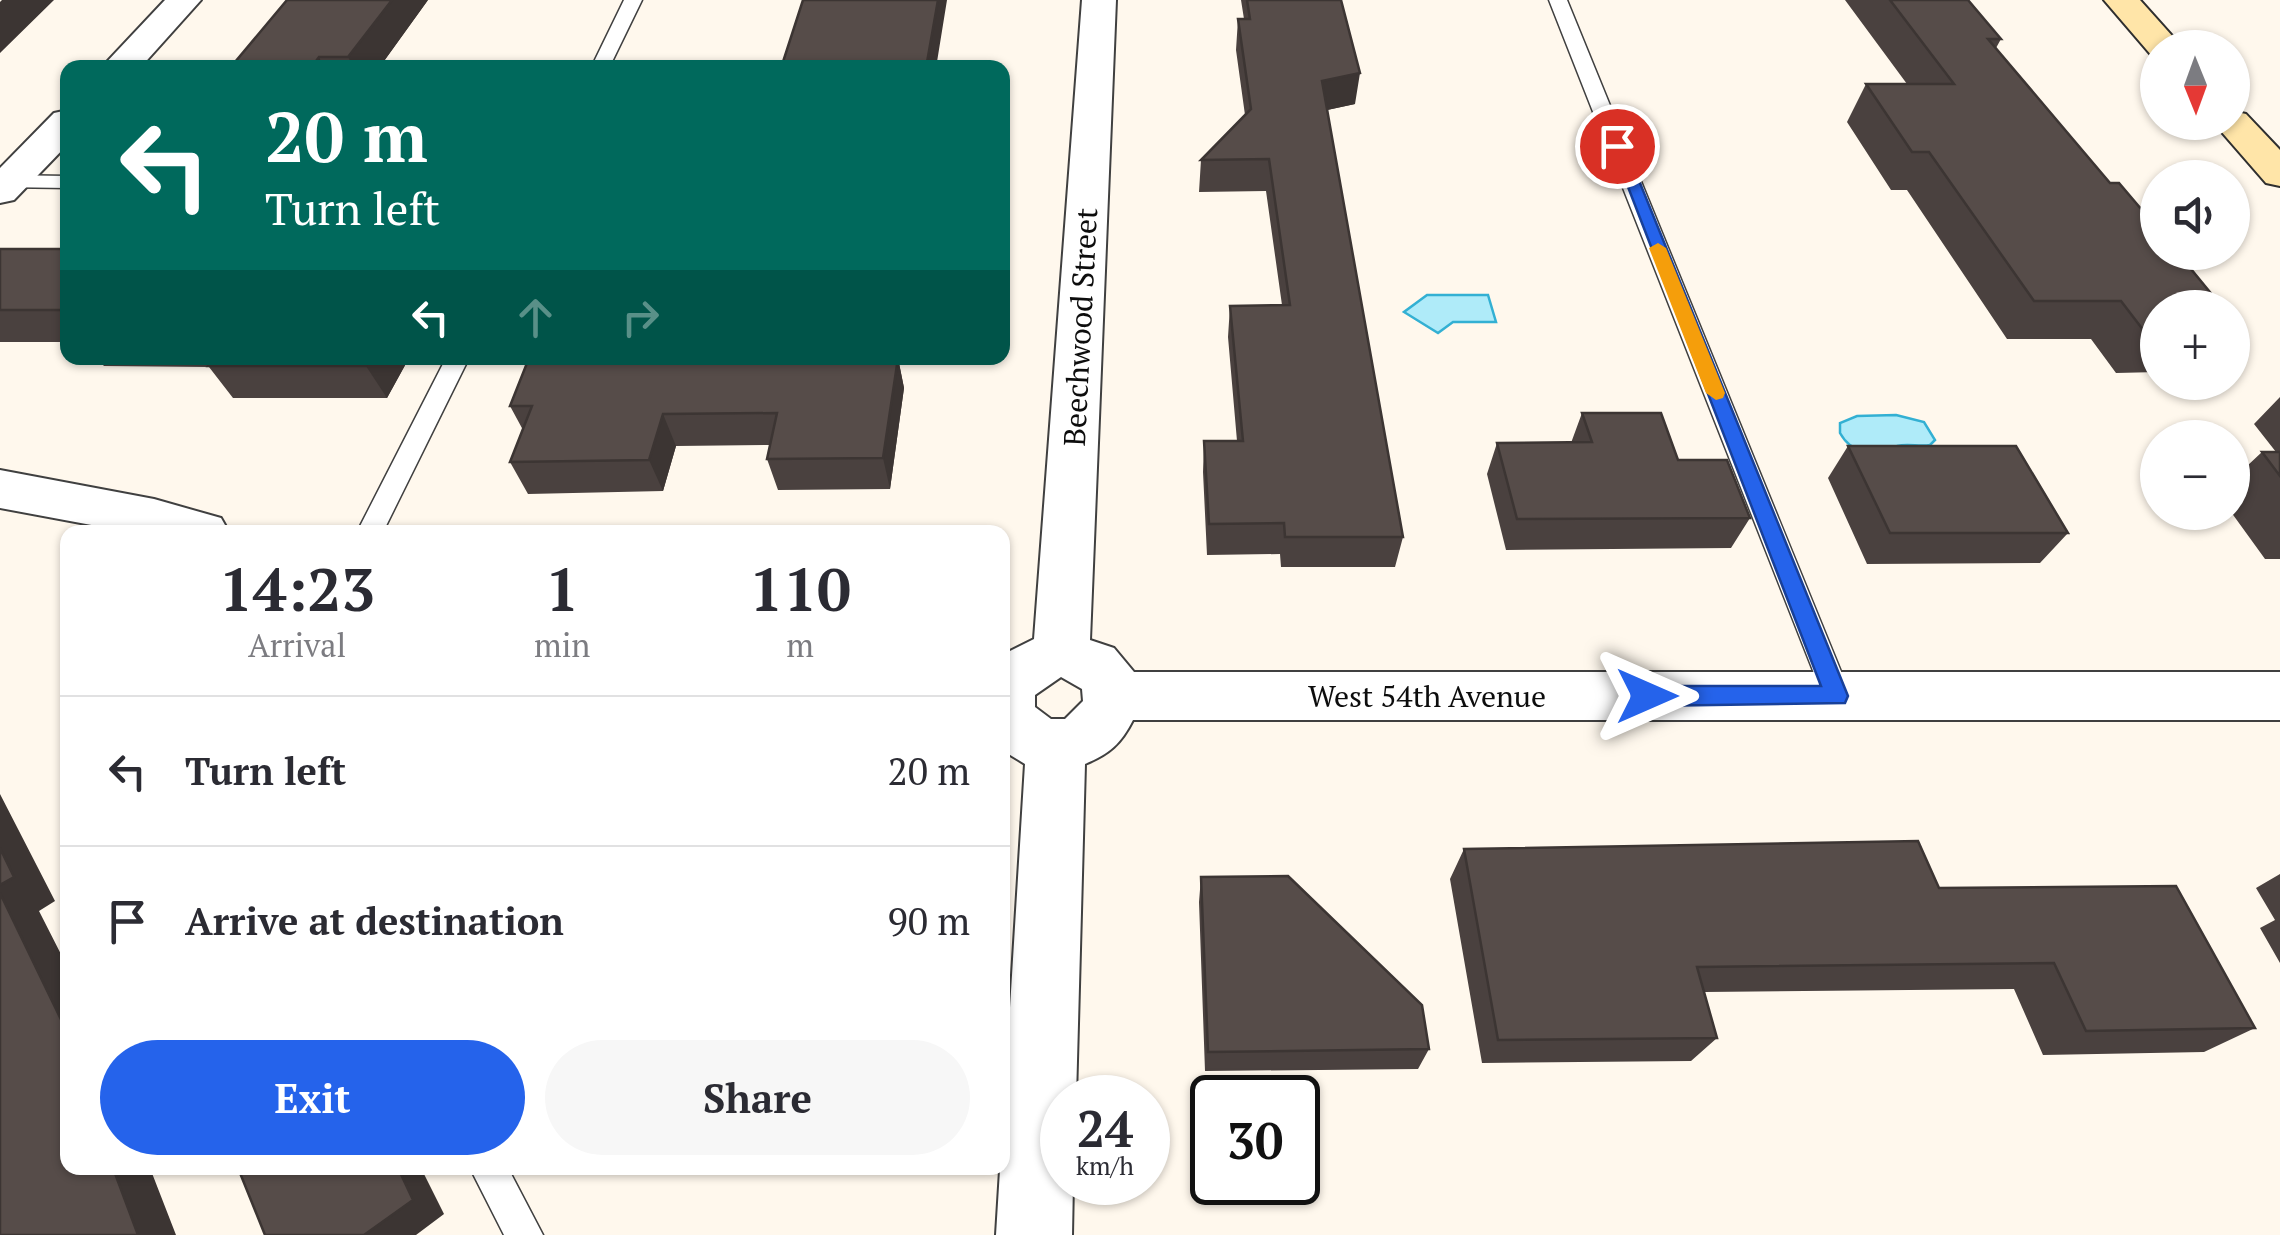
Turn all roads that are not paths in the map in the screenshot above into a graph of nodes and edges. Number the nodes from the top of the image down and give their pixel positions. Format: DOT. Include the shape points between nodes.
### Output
graph roads {
  1 [pos="184,0"];
  2 [pos="634,0"];
  3 [pos="1099,0"];
  4 [pos="1558,0"];
  5 [pos="2122,0"];
  6 [pos="2149,30"];
  7 [pos="127,60"];
  8 [pos="604,60"];
  9 [pos="60,129"];
  10 [pos="2249,140"];
  11 [pos="2280,174"];
  12 [pos="60,182"];
  13 [pos="3,184"];
  14 [pos="454,365"];
  15 [pos="0,489"];
  16 [pos="178,525"];
  17 [pos="374,525"];
  18 [pos="1061,654"];
  19 [pos="1010,684"];
  20 [pos="1114,696"];
  21 [pos="1836,696"];
  22 [pos="2280,696"];
  23 [pos="1010,718"];
  24 [pos="1056,745"];
  25 [pos="492,1175"];
  26 [pos="524,1235"];
  27 [pos="1034,1235"];
  1 -- 7 [label="street"];
  2 -- 8 [label="lane"];
  3 -- 18 [label="street, Beechwood Street"];
  4 -- 21 [label="lane"];
  5 -- 6 [label="main road"];
  9 -- 13 [label="street"];
  10 -- 11 [label="main road"];
  12 -- 13 [label="lane"];
  14 -- 17 [label="lane"];
  15 -- 16 [label="street"];
  18 -- 19 [label="street" via="1024,666"];
  18 -- 20 [label="street" via="1098,666"];
  20 -- 21 [label="street, West 54th Avenue"];
  20 -- 24 [label="street" via="1098,731"];
  21 -- 22 [label="street, West 54th Avenue"];
  23 -- 24 [label="street" via="1035,741"];
  24 -- 27 [label="street"];
  25 -- 26 [label="lane"];
}
